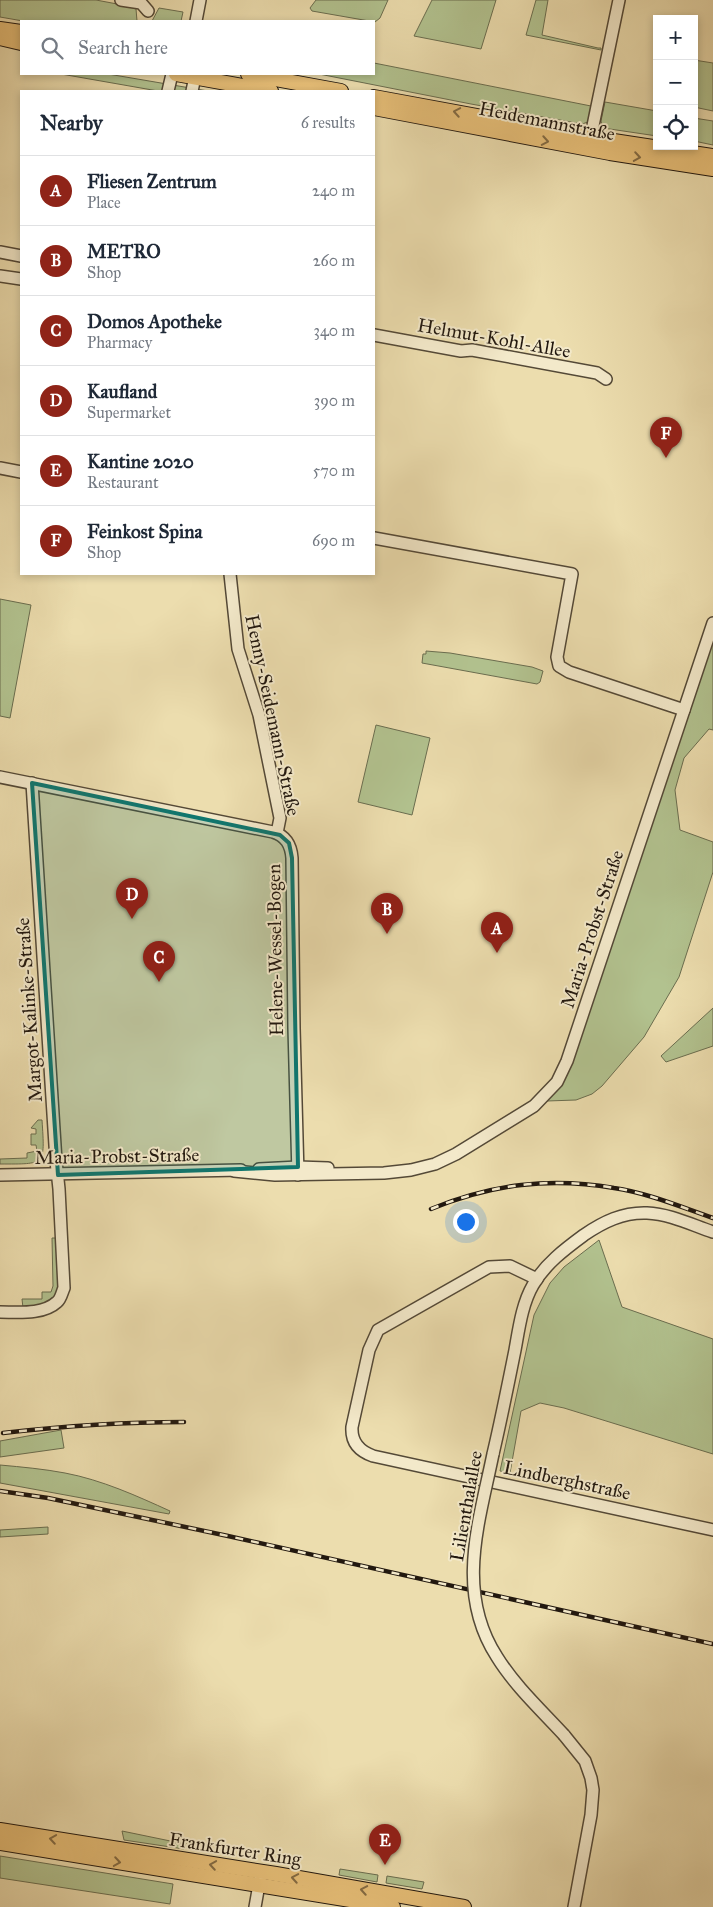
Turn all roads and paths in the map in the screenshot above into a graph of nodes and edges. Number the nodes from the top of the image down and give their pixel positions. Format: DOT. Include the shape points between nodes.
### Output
graph roads {
  1 [pos="121,0"];
  2 [pos="200,0"];
  3 [pos="619,0"];
  4 [pos="148,11"];
  5 [pos="196,20"];
  6 [pos="0,28"];
  7 [pos="20,32"];
  8 [pos="0,38"];
  9 [pos="20,43"];
  10 [pos="174,75"];
  11 [pos="177,75"];
  12 [pos="254,75"];
  13 [pos="194,81"];
  14 [pos="168,90"];
  15 [pos="263,90"];
  16 [pos="336,90"];
  17 [pos="375,97"];
  18 [pos="375,108"];
  19 [pos="590,143"];
  20 [pos="713,156"];
  21 [pos="713,170"];
  22 [pos="0,252"];
  23 [pos="20,256"];
  24 [pos="0,276"];
  25 [pos="20,280"];
  26 [pos="375,335"];
  27 [pos="606,379"];
  28 [pos="0,468"];
  29 [pos="20,472"];
  30 [pos="375,538"];
  31 [pos="230,575"];
  32 [pos="713,623"];
  33 [pos="684,710"];
  34 [pos="0,777"];
  35 [pos="32,784"];
  36 [pos="277,833"];
  37 [pos="298,1171"];
  38 [pos="58,1174"];
  39 [pos="0,1175"];
  40 [pos="713,1232"];
  41 [pos="537,1278"];
  42 [pos="0,1312"];
  43 [pos="713,1530"];
  44 [pos="0,1830"];
  45 [pos="0,1843"];
  46 [pos="260,1878"];
  47 [pos="255,1907"];
  48 [pos="393,1907"];
  49 [pos="464,1907"];
  50 [pos="574,1907"];
  1 -- 4 [label="street" via="141,4"];
  2 -- 5 [label="street"];
  3 -- 19 [label="street"];
  6 -- 7 [label="main road"];
  8 -- 9 [label="main road"];
  10 -- 14 [label="street"];
  11 -- 13 [label="main road"];
  12 -- 16 [label="main road"];
  13 -- 15 [label="main road"];
  19 -- 17 [label="main road, Heidemannstraße, one-way"];
  18 -- 19 [label="main road, Heidemannstraße, one-way"];
  19 -- 20 [label="main road, Heidemannstraße"];
  19 -- 21 [label="main road, Heidemannstraße, one-way"];
  22 -- 23 [label="street"];
  24 -- 25 [label="street"];
  26 -- 27 [label="street, Helmut-Kohl-Allee" via="597,373"];
  28 -- 29 [label="street"];
  30 -- 33 [label="street" via="572,574 557,657 560,666 567,672"];
  31 -- 36 [label="street, Henny-Seidemann-Straße" via="236,638 261,723 280,818"];
  32 -- 33 [label="street, Maria-Probst-Straße"];
  33 -- 37 [label="street, Maria-Probst-Straße" via="567,1061 557,1082 534,1106 435,1164 384,1174"];
  34 -- 35 [label="street"];
  35 -- 36 [label="street"];
  35 -- 38 [label="street, Margot-Kalinke-Straße"];
  36 -- 37 [label="street, Helene-Wessel-Bogen" via="289,844 292,858"];
  37 -- 38 [label="street, Maria-Probst-Straße" via="275,1175 234,1171"];
  38 -- 39 [label="street, Maria-Probst-Straße"];
  38 -- 42 [label="street, Margot-Kalinke-Straße" via="64,1288 58,1302 45,1309"];
  40 -- 41 [label="street, Lilienthalallee" via="655,1214 615,1218 570,1246"];
  41 -- 43 [label="street, Lindberghstraße" via="510,1266 489,1267 378,1330 368,1350 353,1420 356,1446 373,1456"];
  41 -- 50 [label="street, Lilienthalallee, bridge" via="523,1309 472,1560 479,1617 492,1650 585,1761 590,1772 593,1790"];
  46 -- 44 [label="main road, Frankfurter Ring, one-way"];
  45 -- 46 [label="main road, Frankfurter Ring, one-way"];
  46 -- 47 [label="street"];
  46 -- 48 [label="main road, Frankfurter Ring"];
  49 -- 46 [label="main road, Frankfurter Ring, one-way"];
}
